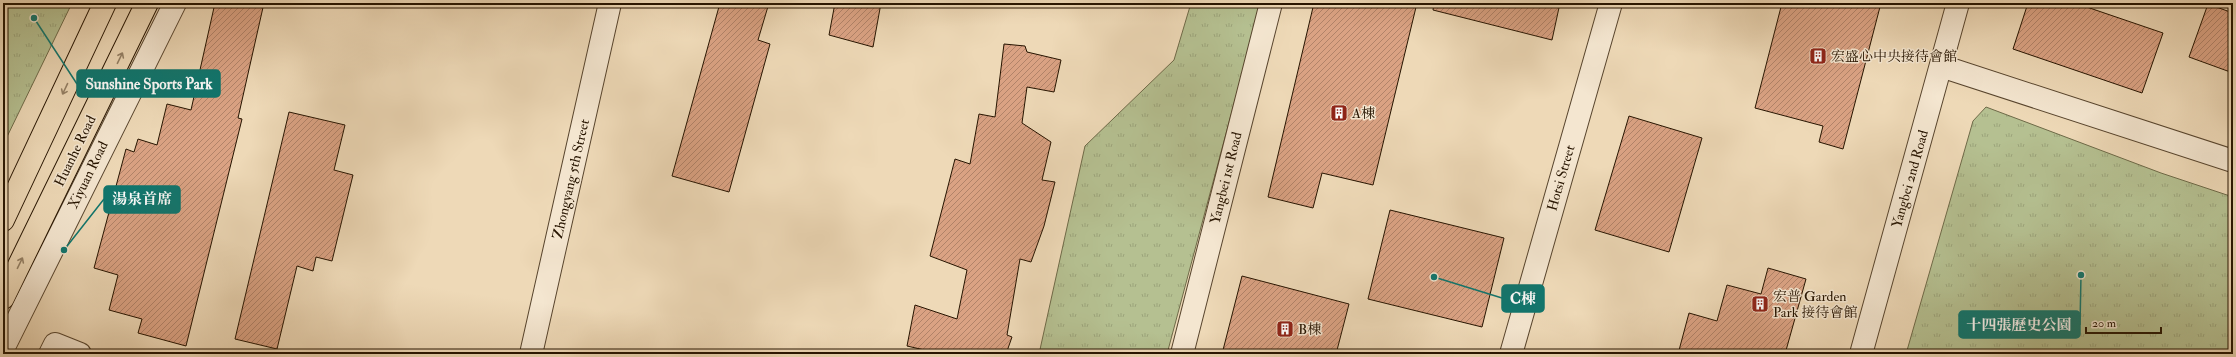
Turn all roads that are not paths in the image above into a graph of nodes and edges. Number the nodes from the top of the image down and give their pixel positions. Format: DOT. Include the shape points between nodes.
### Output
graph roads {
  1 [pos="105,3"];
  2 [pos="147,3"];
  3 [pos="175,3"];
  4 [pos="610,3"];
  5 [pos="1271,3"];
  6 [pos="1611,3"];
  7 [pos="1958,3"];
  8 [pos="1941,66"];
  9 [pos="2233,161"];
  10 [pos="3,220"];
  11 [pos="3,298"];
  12 [pos="3,349"];
  13 [pos="50,354"];
  14 [pos="80,354"];
  15 [pos="531,354"];
  16 [pos="1182,354"];
  17 [pos="1511,354"];
  18 [pos="1861,354"];
  1 -- 10 [label="highway, one-way"];
  11 -- 2 [label="highway, Huanhe Road, one-way"];
  3 -- 12 [label="street, Xiyuan Road"];
  4 -- 15 [label="street, Zhongyang 5th Street"];
  5 -- 16 [label="street, Yangbei 1st Road"];
  6 -- 17 [label="street, Hotsi Street"];
  7 -- 8 [label="street, Yangbei 2nd Road"];
  8 -- 9 [label="street"];
  8 -- 18 [label="street, Yangbei 2nd Road"];
  13 -- 14 [label="street" via="55,344"];
}
